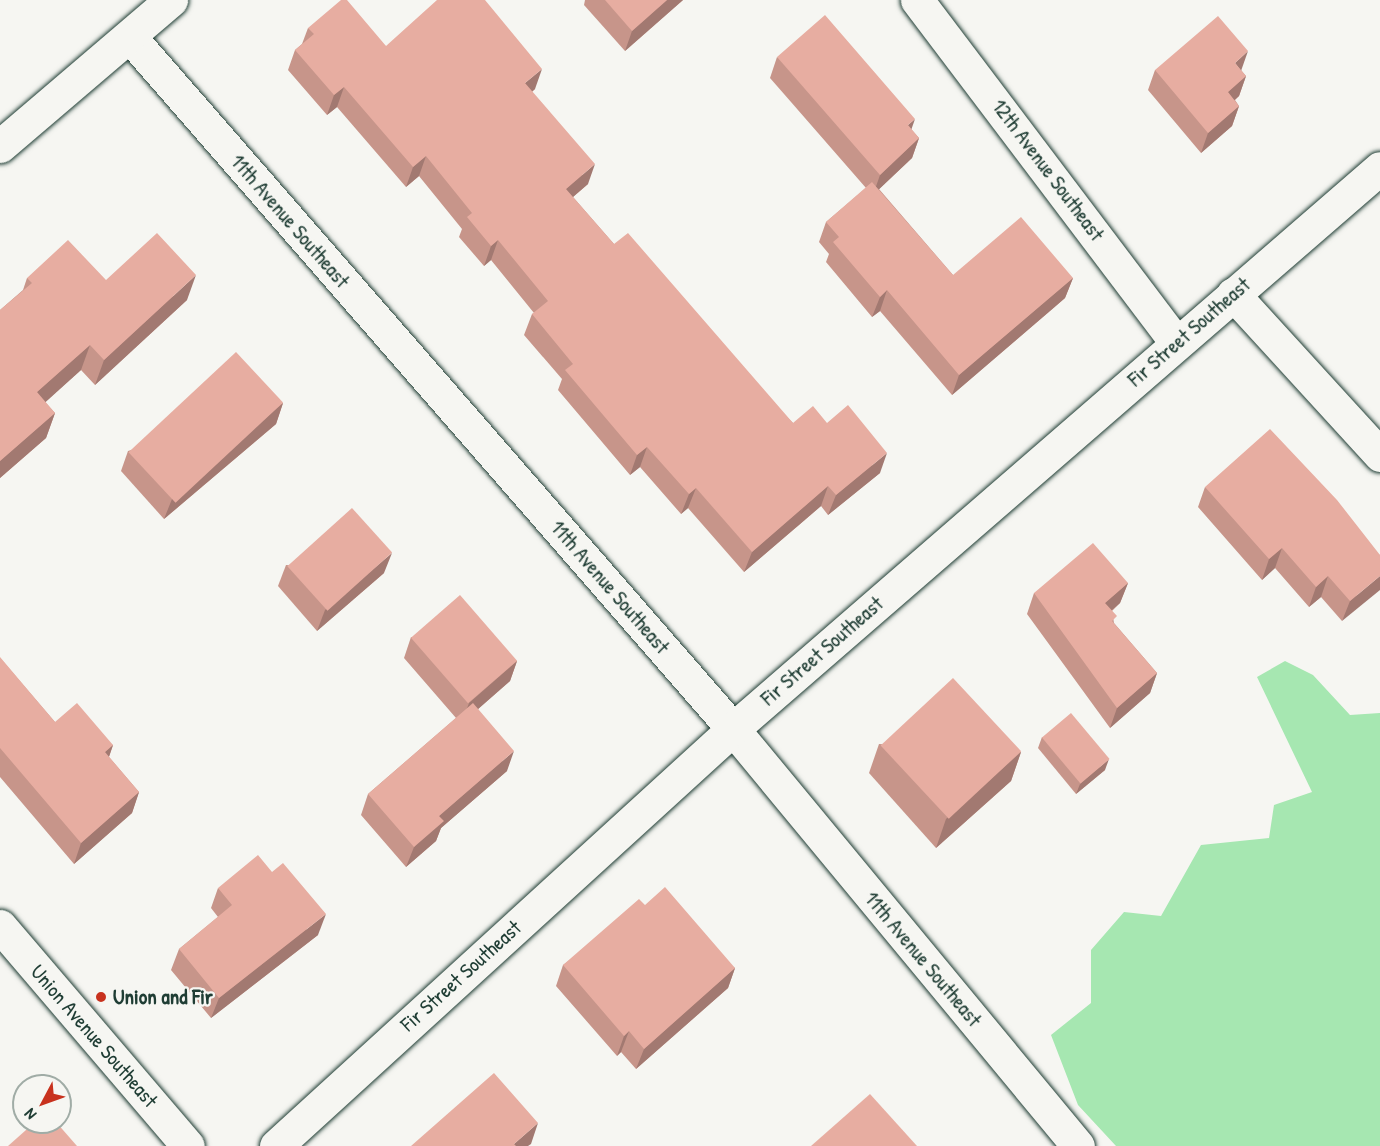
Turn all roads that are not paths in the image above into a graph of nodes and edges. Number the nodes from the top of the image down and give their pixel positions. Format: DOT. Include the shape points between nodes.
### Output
graph roads {
  1 [pos="171,0"];
  2 [pos="917,0"];
  3 [pos="130,37"];
  4 [pos="0,146"];
  5 [pos="1380,168"];
  6 [pos="1233,294"];
  7 [pos="1176,343"];
  8 [pos="1380,455"];
  9 [pos="733,729"];
  10 [pos="0,926"];
  11 [pos="188,1146"];
  12 [pos="276,1146"];
  13 [pos="1078,1146"];
  1 -- 3 [label="street"];
  2 -- 7 [label="street, 12th Avenue Southeast"];
  3 -- 4 [label="street"];
  3 -- 9 [label="street, 11th Avenue Southeast"];
  5 -- 6 [label="street, Fir Street Southeast"];
  6 -- 7 [label="street, Fir Street Southeast"];
  6 -- 8 [label="street"];
  7 -- 9 [label="street, Fir Street Southeast"];
  9 -- 12 [label="street, Fir Street Southeast"];
  9 -- 13 [label="street, 11th Avenue Southeast"];
  10 -- 11 [label="street, Union Avenue Southeast"];
}
